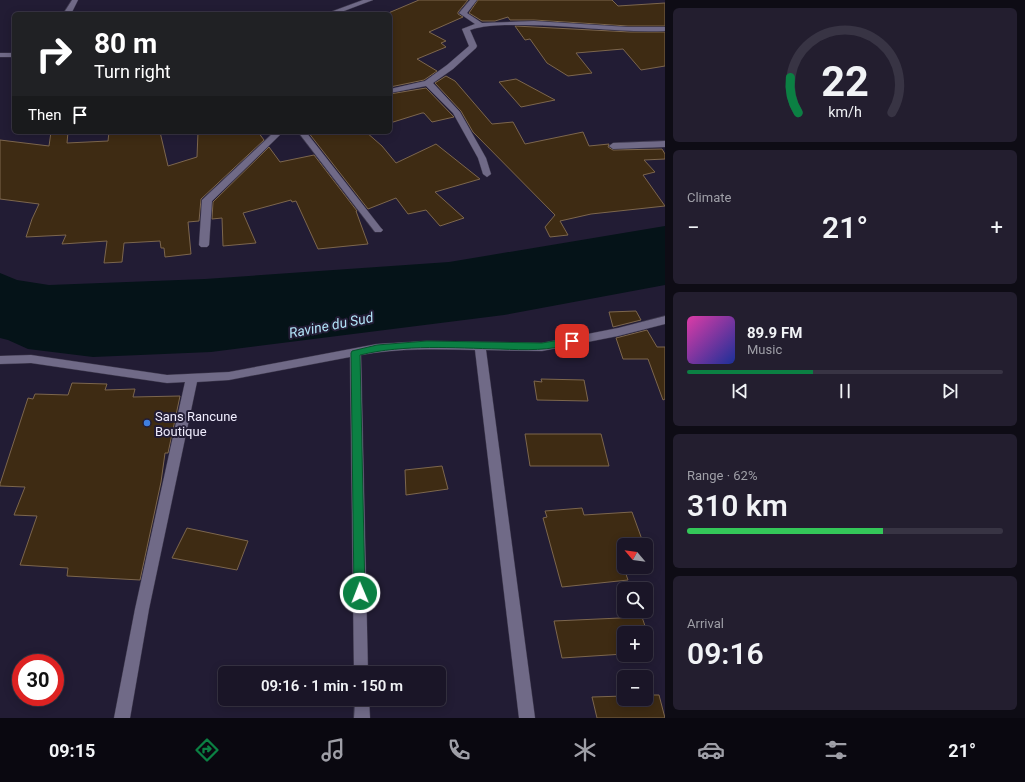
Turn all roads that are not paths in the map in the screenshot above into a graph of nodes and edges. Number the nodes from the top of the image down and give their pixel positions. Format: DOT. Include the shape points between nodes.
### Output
graph roads {
  1 [pos="75,0"];
  2 [pos="370,0"];
  3 [pos="474,0"];
  4 [pos="68,12"];
  5 [pos="335,12"];
  6 [pos="479,24"];
  7 [pos="665,29"];
  8 [pos="0,55"];
  9 [pos="12,55"];
  10 [pos="428,83"];
  11 [pos="392,91"];
  12 [pos="277,134"];
  13 [pos="304,134"];
  14 [pos="665,144"];
  15 [pos="613,146"];
  16 [pos="487,174"];
  17 [pos="378,230"];
  18 [pos="204,245"];
  19 [pos="665,320"];
  20 [pos="480,346"];
  21 [pos="355,353"];
  22 [pos="0,360"];
  23 [pos="192,378"];
  24 [pos="361,666"];
  25 [pos="362,706"];
  26 [pos="122,718"];
  27 [pos="362,718"];
  28 [pos="527,718"];
  1 -- 4 [label="street"];
  2 -- 5 [label="street"];
  3 -- 6 [label="street" via="463,13"];
  6 -- 7 [label="street" via="545,23"];
  6 -- 10 [label="street" via="466,29 473,46"];
  8 -- 9 [label="street"];
  10 -- 11 [label="street"];
  10 -- 16 [label="street" via="456,112 482,158"];
  12 -- 18 [label="street" via="207,200"];
  13 -- 17 [label="street"];
  14 -- 15 [label="street"];
  19 -- 20 [label="street" via="542,347"];
  20 -- 21 [label="street" via="420,345 377,348"];
  20 -- 28 [label="street"];
  21 -- 23 [label="street" via="229,376"];
  21 -- 24 [label="street"];
  22 -- 23 [label="street" via="31,359 167,379"];
  23 -- 26 [label="street" via="143,601"];
  25 -- 27 [label="street"];
}
